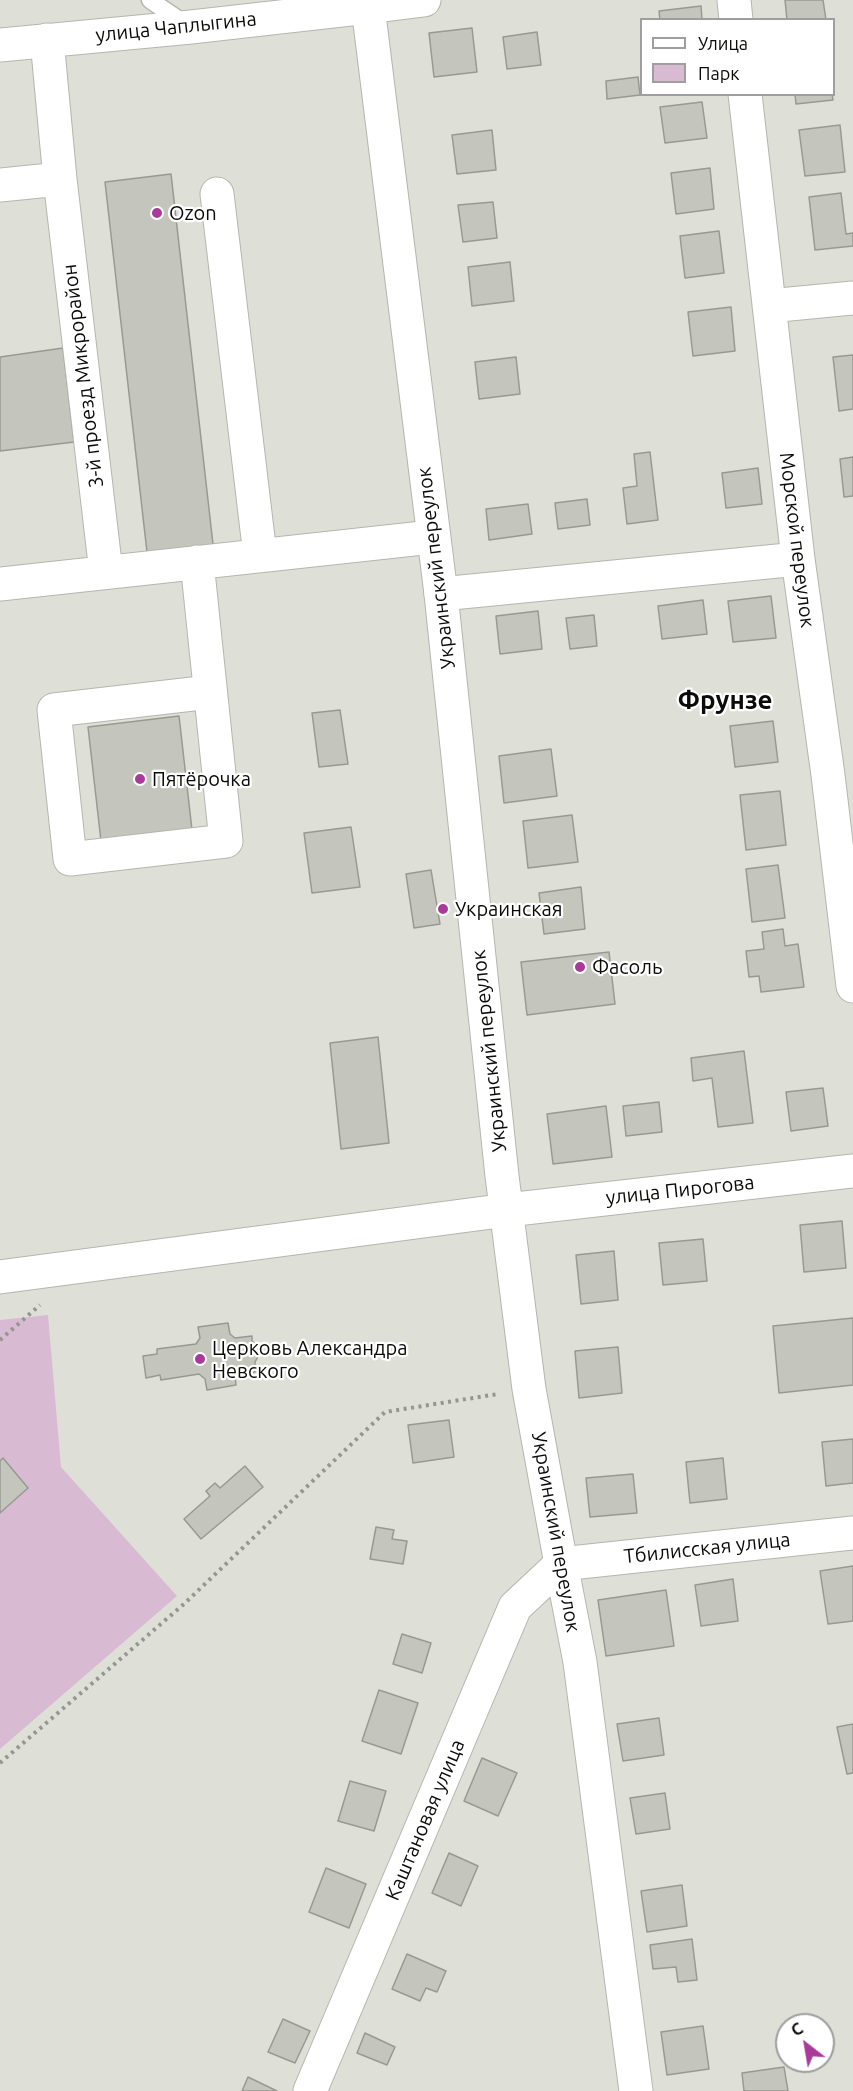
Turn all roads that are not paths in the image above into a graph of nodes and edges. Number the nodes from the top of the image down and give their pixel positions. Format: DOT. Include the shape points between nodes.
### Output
graph roads {
  1 [pos="150,0"];
  2 [pos="424,0"];
  3 [pos="734,0"];
  4 [pos="368,3"];
  5 [pos="736,18"];
  6 [pos="190,27"];
  7 [pos="47,40"];
  8 [pos="0,45"];
  9 [pos="745,96"];
  10 [pos="60,179"];
  11 [pos="0,185"];
  12 [pos="216,194"];
  13 [pos="853,298"];
  14 [pos="769,306"];
  15 [pos="432,537"];
  16 [pos="260,555"];
  17 [pos="798,559"];
  18 [pos="197,562"];
  19 [pos="106,572"];
  20 [pos="0,584"];
  21 [pos="441,594"];
  22 [pos="210,692"];
  23 [pos="841,774"];
  24 [pos="853,986"];
  25 [pos="853,1171"];
  26 [pos="507,1210"];
  27 [pos="0,1277"];
  28 [pos="853,1533"];
  29 [pos="561,1564"];
  30 [pos="310,2091"];
  31 [pos="636,2091"];
  1 -- 6 [label="lane"];
  2 -- 4 [label="street, улица Чаплыгина"];
  3 -- 5 [label="street"];
  4 -- 6 [label="street, улица Чаплыгина"];
  4 -- 15 [label="street, Украинский переулок"];
  6 -- 7 [label="street, улица Чаплыгина"];
  7 -- 8 [label="street, улица Чаплыгина"];
  7 -- 10 [label="street, 3-й проезд Микрорайон"];
  9 -- 14 [label="street, Морской переулок"];
  10 -- 11 [label="street"];
  10 -- 19 [label="street, 3-й проезд Микрорайон"];
  12 -- 16 [label="street"];
  13 -- 14 [label="street"];
  14 -- 17 [label="street, Морской переулок"];
  15 -- 16 [label="street"];
  15 -- 21 [label="street, Украинский переулок"];
  16 -- 18 [label="street"];
  17 -- 21 [label="street"];
  17 -- 23 [label="street, Морской переулок"];
  18 -- 19 [label="street"];
  18 -- 22 [label="street"];
  19 -- 20 [label="street"];
  21 -- 26 [label="street, Украинский переулок"];
  22 -- 22 [label="street" via="226,842 70,859 54,710"];
  23 -- 24 [label="street, Морской переулок"];
  25 -- 26 [label="street, улица Пирогова"];
  26 -- 27 [label="street, улица Пирогова"];
  26 -- 29 [label="street, Украинский переулок" via="530,1389"];
  28 -- 29 [label="street, Тбилисская улица"];
  29 -- 30 [label="street, Каштановая улица" via="515,1606"];
  29 -- 31 [label="street, Украинский переулок" via="580,1662"];
}
